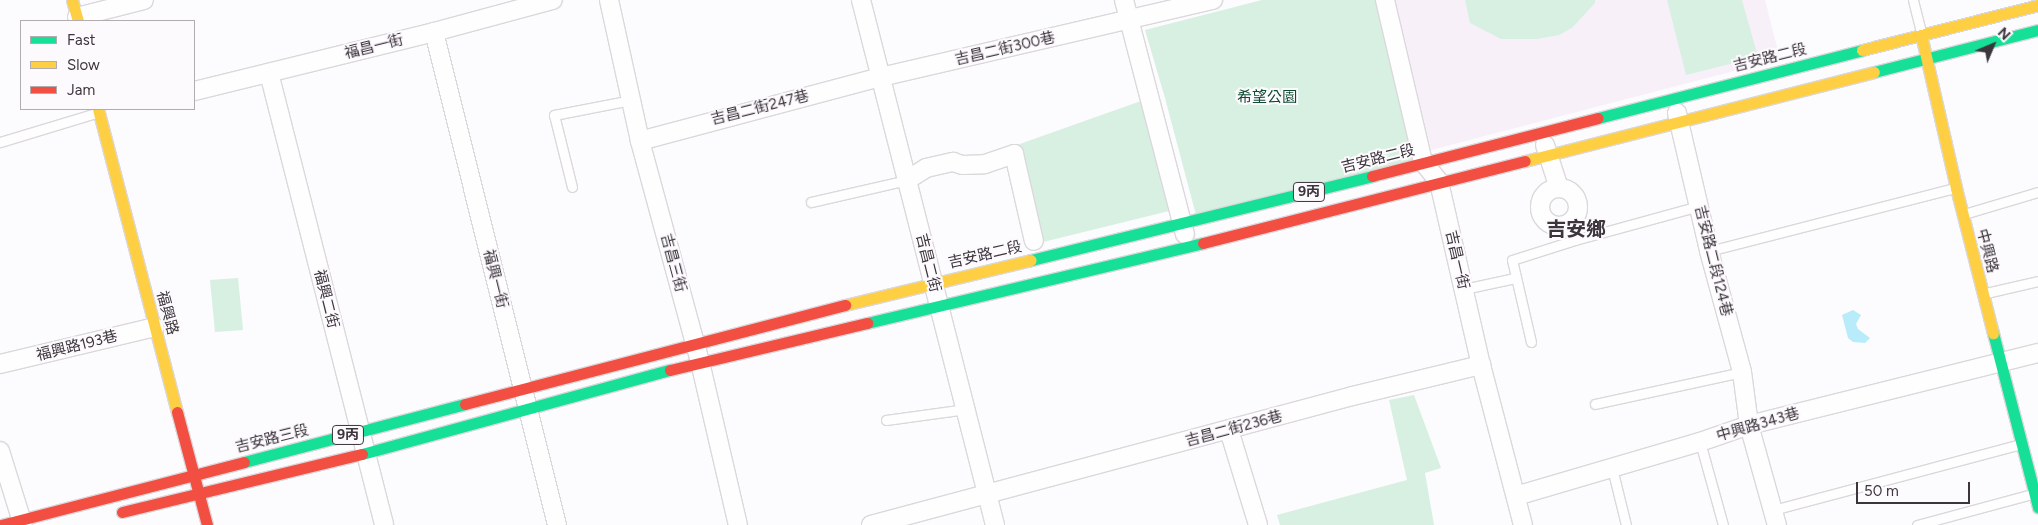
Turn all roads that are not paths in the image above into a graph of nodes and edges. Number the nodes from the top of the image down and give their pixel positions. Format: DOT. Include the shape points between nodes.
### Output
graph roads {
  1 [pos="144,0"];
  2 [pos="553,0"];
  3 [pos="609,0"];
  4 [pos="861,0"];
  5 [pos="1124,0"];
  6 [pos="1213,0"];
  7 [pos="1385,0"];
  8 [pos="1913,0"];
  9 [pos="2038,5"];
  10 [pos="76,13"];
  11 [pos="1129,20"];
  12 [pos="2038,30"];
  13 [pos="434,32"];
  14 [pos="1921,34"];
  15 [pos="1928,59"];
  16 [pos="269,73"];
  17 [pos="880,77"];
  18 [pos="195,90"];
  19 [pos="1674,98"];
  20 [pos="631,100"];
  21 [pos="104,110"];
  22 [pos="1680,122"];
  23 [pos="1542,133"];
  24 [pos="640,140"];
  25 [pos="0,142"];
  26 [pos="1548,154"];
  27 [pos="1423,162"];
  28 [pos="907,180"];
  29 [pos="1439,182"];
  30 [pos="572,187"];
  31 [pos="1559,188"];
  32 [pos="1956,188"];
  33 [pos="2038,192"];
  34 [pos="811,202"];
  35 [pos="1699,206"];
  36 [pos="1962,214"];
  37 [pos="1569,223"];
  38 [pos="1183,224"];
  39 [pos="1575,240"];
  40 [pos="1034,241"];
  41 [pos="1188,247"];
  42 [pos="1709,251"];
  43 [pos="1515,278"];
  44 [pos="2038,281"];
  45 [pos="933,283"];
  46 [pos="1464,289"];
  47 [pos="1983,293"];
  48 [pos="938,307"];
  49 [pos="155,327"];
  50 [pos="1531,342"];
  51 [pos="695,343"];
  52 [pos="2038,353"];
  53 [pos="700,362"];
  54 [pos="2001,363"];
  55 [pos="0,364"];
  56 [pos="1481,365"];
  57 [pos="1742,372"];
  58 [pos="522,388"];
  59 [pos="1596,404"];
  60 [pos="527,408"];
  61 [pos="966,410"];
  62 [pos="886,420"];
  63 [pos="1749,425"];
  64 [pos="1229,430"];
  65 [pos="360,432"];
  66 [pos="1700,442"];
  67 [pos="2021,444"];
  68 [pos="0,451"];
  69 [pos="366,453"];
  70 [pos="1612,468"];
  71 [pos="193,474"];
  72 [pos="198,493"];
  73 [pos="2034,493"];
  74 [pos="988,495"];
  75 [pos="1516,496"];
  76 [pos="2038,507"];
  77 [pos="107,516"];
  78 [pos="1775,517"];
  79 [pos="22,522"];
  80 [pos="1,525"];
  81 [pos="207,525"];
  82 [pos="384,525"];
  83 [pos="558,525"];
  84 [pos="738,525"];
  85 [pos="871,525"];
  86 [pos="995,525"];
  87 [pos="1258,525"];
  88 [pos="1523,525"];
  89 [pos="1626,525"];
  90 [pos="1722,525"];
  91 [pos="1918,525"];
  1 -- 10 [label="street"];
  2 -- 13 [label="street, 福昌一街"];
  3 -- 20 [label="street, 吉昌三街"];
  4 -- 17 [label="street, 吉昌二街"];
  5 -- 11 [label="street"];
  6 -- 11 [label="street, 吉昌二街300巷"];
  7 -- 27 [label="street, 吉昌一街"];
  8 -- 14 [label="lane, 中興路"];
  9 -- 14 [label="main road, 吉安路二段 / 9丙"];
  11 -- 17 [label="street, 吉昌二街300巷"];
  11 -- 38 [label="street"];
  12 -- 15 [label="main road, 9丙"];
  13 -- 16 [label="street, 福昌一街"];
  13 -- 58 [label="street, 福興一街"];
  14 -- 15 [label="main road, 中興路"];
  14 -- 19 [label="main road, 吉安路二段 / 9丙"];
  15 -- 22 [label="main road, 9丙"];
  15 -- 32 [label="main road, 中興路"];
  16 -- 18 [label="street, 福昌一街"];
  16 -- 65 [label="street, 福興二街"];
  17 -- 24 [label="street, 吉昌二街247巷"];
  17 -- 28 [label="street, 吉昌二街"];
  19 -- 22 [label="street, 吉安路二段124巷"];
  19 -- 23 [label="main road, 吉安路二段 / 9丙"];
  20 -- 24 [label="street, 吉昌三街"];
  20 -- 30 [label="lane" via="554,115"];
  21 -- 25 [label="lane"];
  21 -- 49 [label="main road, 福興路"];
  22 -- 26 [label="main road, 9丙"];
  22 -- 35 [label="street, 吉安路二段124巷"];
  23 -- 26 [label="street"];
  23 -- 27 [label="main road, 吉安路二段 / 9丙"];
  24 -- 51 [label="street, 吉昌三街"];
  26 -- 29 [label="main road, 9丙"];
  26 -- 31 [label="street"];
  27 -- 29 [label="street, 吉昌一街"];
  27 -- 38 [label="main road, 吉安路二段 / 9丙"];
  28 -- 34 [label="lane"];
  28 -- 40 [label="street" via="926,168 953,162 984,164 1014,154"];
  28 -- 45 [label="street, 吉昌二街"];
  29 -- 41 [label="main road, 9丙"];
  29 -- 46 [label="street, 吉昌一街"];
  31 -- 37 [label="street" via="1571,192 1578,202 1577,214"];
  31 -- 37 [label="street" via="1547,192 1540,209 1550,224"];
  32 -- 36 [label="main road, 中興路"];
  32 -- 42 [label="lane"];
  33 -- 36 [label="lane"];
  35 -- 39 [label="lane"];
  35 -- 42 [label="street, 吉安路二段124巷"];
  36 -- 47 [label="main road, 中興路"];
  37 -- 39 [label="lane"];
  38 -- 41 [label="street"];
  38 -- 45 [label="main road, 吉安路二段 / 9丙"];
  39 -- 43 [label="lane" via="1512,260"];
  41 -- 48 [label="main road, 9丙"];
  42 -- 57 [label="street, 吉安路二段124巷"];
  43 -- 46 [label="lane"];
  43 -- 50 [label="lane"];
  44 -- 47 [label="lane"];
  45 -- 48 [label="street, 吉昌二街"];
  45 -- 51 [label="main road, 吉安路二段 / 9丙"];
  46 -- 56 [label="street, 吉昌一街"];
  47 -- 54 [label="main road, 中興路"];
  48 -- 53 [label="main road, 9丙"];
  48 -- 61 [label="street, 吉昌二街"];
  49 -- 55 [label="street, 福興路193巷"];
  49 -- 71 [label="main road, 福興路"];
  51 -- 53 [label="street, 吉昌三街"];
  51 -- 58 [label="main road, 吉安路三段 / 9丙"];
  52 -- 54 [label="street, 中興路343巷"];
  53 -- 60 [label="main road, 9丙"];
  53 -- 84 [label="street, 吉昌三街"];
  54 -- 63 [label="street, 中興路343巷"];
  54 -- 67 [label="main road, 中興路"];
  56 -- 64 [label="street, 吉昌二街236巷"];
  56 -- 75 [label="street, 吉昌一街"];
  57 -- 59 [label="lane"];
  57 -- 63 [label="street, 吉安路二段124巷"];
  58 -- 60 [label="street, 福興一街"];
  58 -- 65 [label="main road, 吉安路三段 / 9丙"];
  60 -- 69 [label="main road, 9丙"];
  60 -- 83 [label="street, 福興一街"];
  61 -- 62 [label="lane"];
  61 -- 74 [label="street, 吉昌二街"];
  63 -- 66 [label="street, 中興路343巷"];
  63 -- 78 [label="street, 吉安路二段124巷"];
  64 -- 74 [label="street, 吉昌二街236巷"];
  64 -- 87 [label="street"];
  65 -- 69 [label="street, 福興二街"];
  65 -- 71 [label="main road, 吉安路三段 / 9丙"];
  66 -- 70 [label="street, 中興路343巷"];
  66 -- 90 [label="lane"];
  67 -- 73 [label="main road, 中興路"];
  67 -- 78 [label="lane"];
  68 -- 79 [label="street"];
  69 -- 72 [label="main road, 9丙"];
  69 -- 82 [label="street, 福興二街"];
  70 -- 75 [label="street, 中興路343巷"];
  70 -- 89 [label="lane"];
  71 -- 72 [label="main road, 福興路"];
  71 -- 79 [label="main road, 吉安路三段 / 9丙"];
  72 -- 77 [label="main road, 9丙"];
  72 -- 81 [label="main road, 福興路"];
  73 -- 76 [label="main road, 中興路"];
  73 -- 91 [label="lane"];
  74 -- 85 [label="street, 吉昌二街236巷"];
  74 -- 86 [label="street, 吉昌二街"];
  75 -- 88 [label="street, 吉昌一街"];
  79 -- 80 [label="main road, 吉安路三段 / 9丙"];
}
